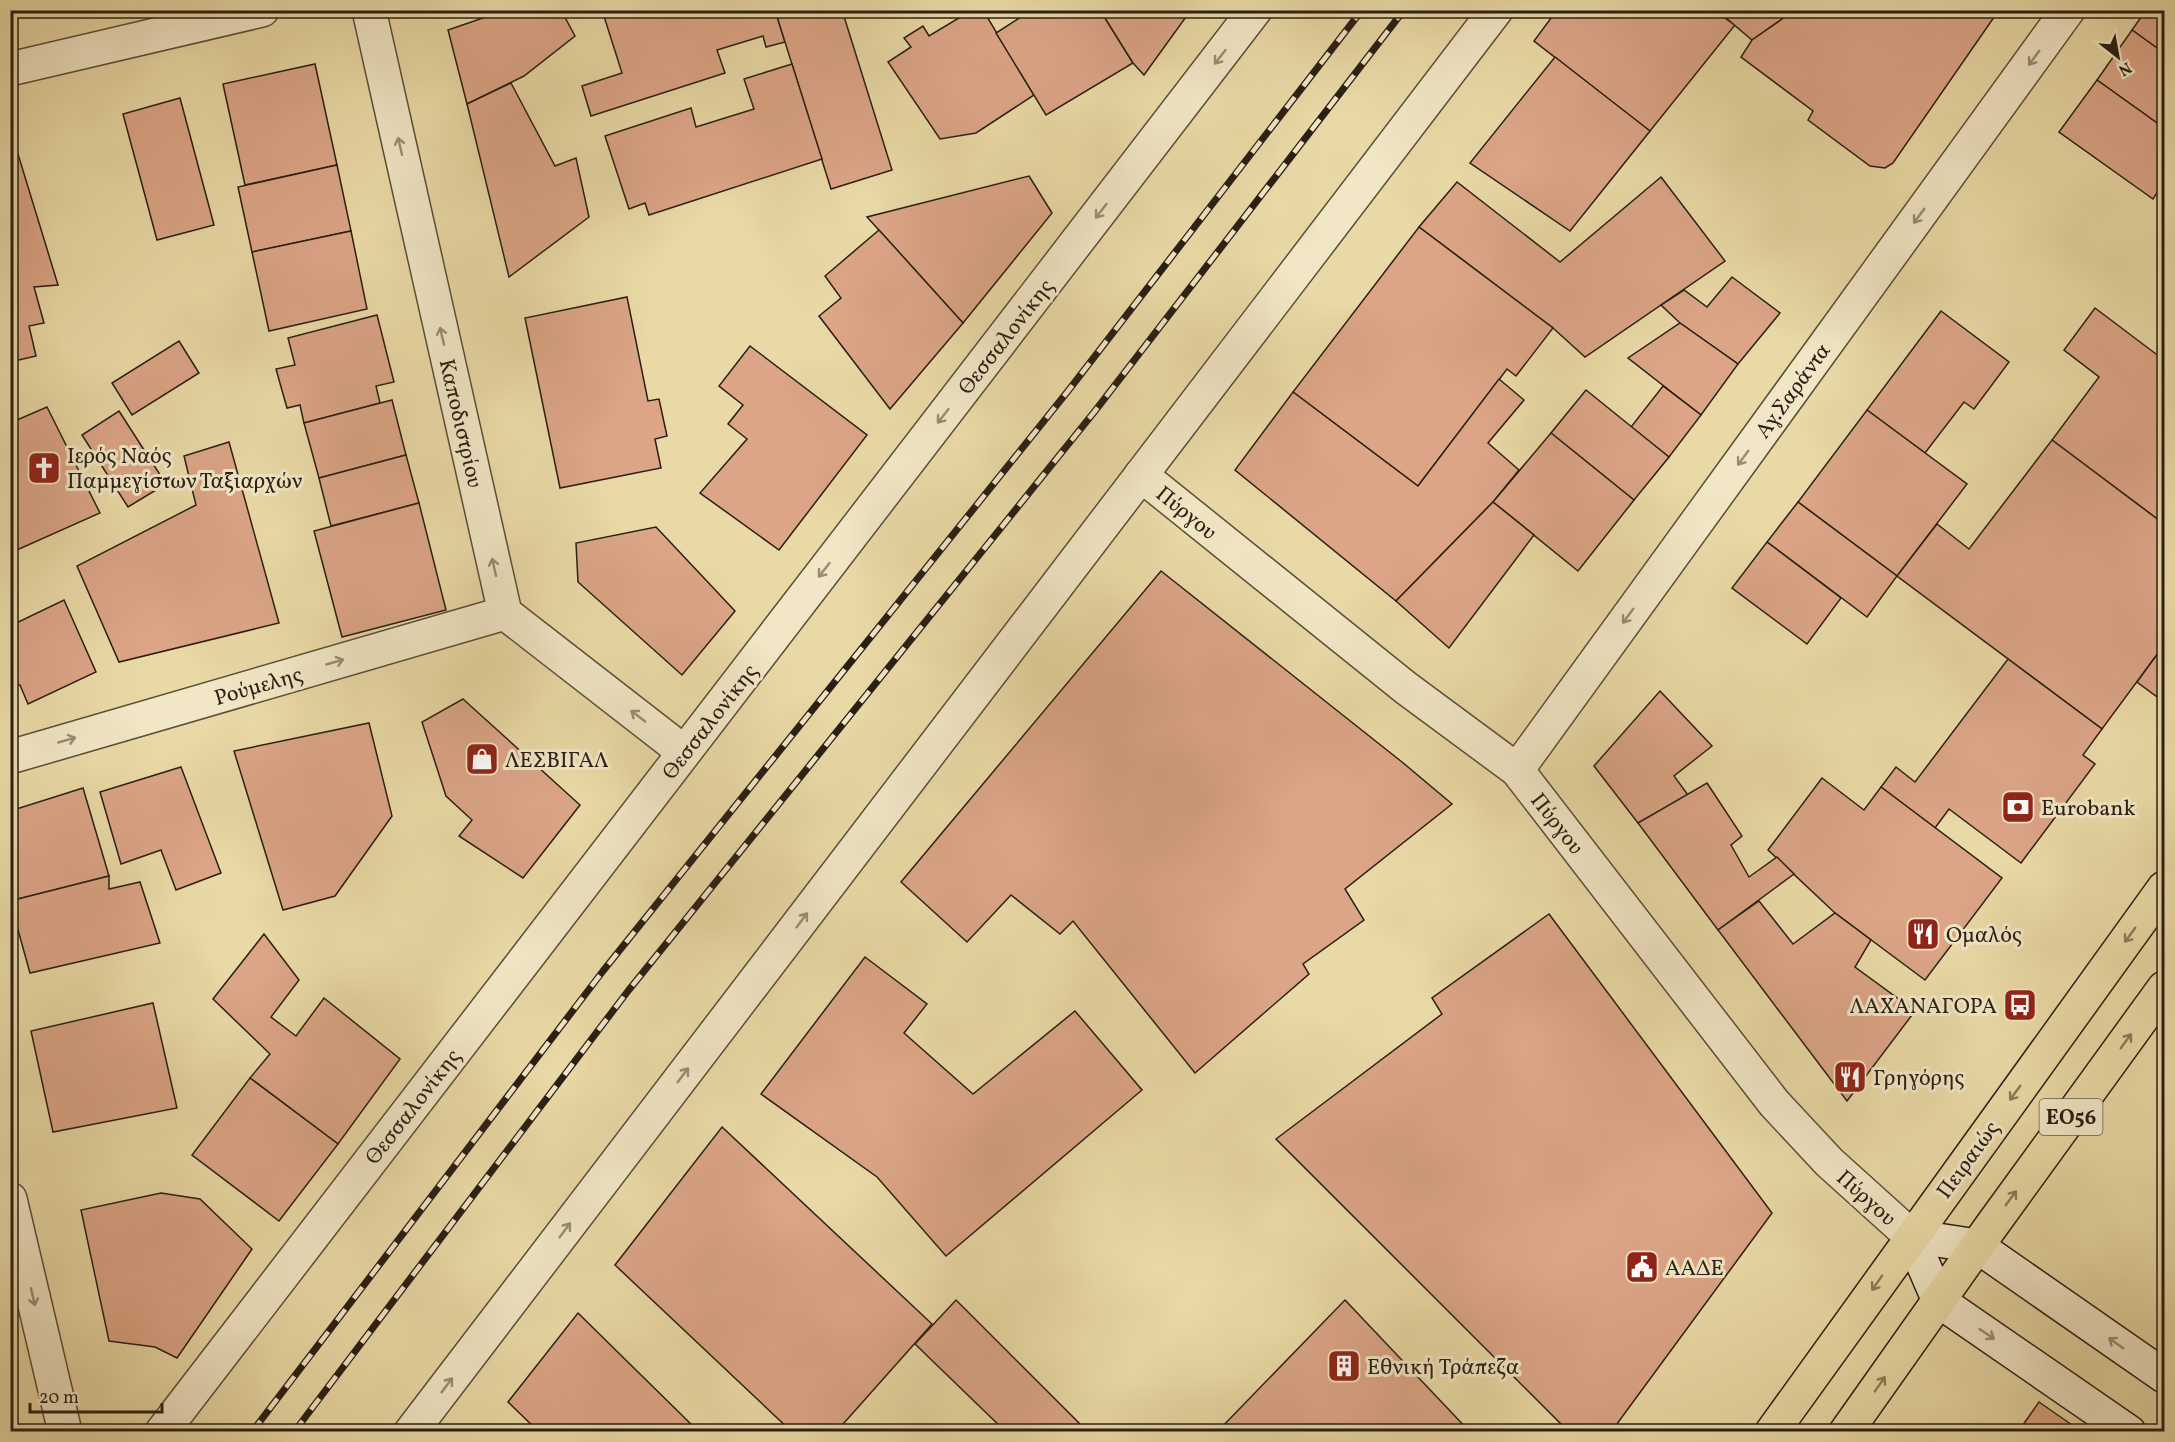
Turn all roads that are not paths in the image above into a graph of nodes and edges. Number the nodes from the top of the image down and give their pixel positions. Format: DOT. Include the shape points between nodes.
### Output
graph roads {
  1 [pos="262,10"];
  2 [pos="369,10"];
  3 [pos="1256,10"];
  4 [pos="1496,10"];
  5 [pos="2068,10"];
  6 [pos="10,69"];
  7 [pos="1141,475"];
  8 [pos="505,613"];
  9 [pos="684,752"];
  10 [pos="10,757"];
  11 [pos="1517,770"];
  12 [pos="2164,888"];
  13 [pos="2164,988"];
  14 [pos="10,1199"];
  15 [pos="1911,1236"];
  16 [pos="1977,1246"];
  17 [pos="1939,1301"];
  18 [pos="2164,1376"];
  19 [pos="65,1431"];
  20 [pos="162,1431"];
  21 [pos="411,1431"];
  22 [pos="1772,1431"];
  23 [pos="1846,1431"];
  24 [pos="2129,1431"];
  1 -- 6 [label="street"];
  8 -- 2 [label="street, Καποδιστρίου, one-way"];
  3 -- 9 [label="street, Θεσσαλονίκης, one-way"];
  4 -- 7 [label="street"];
  5 -- 11 [label="street, Αγ.Σαράντα, one-way"];
  7 -- 11 [label="street, Πύργου" via="1406,688"];
  21 -- 7 [label="street, one-way"];
  9 -- 8 [label="street, one-way"];
  10 -- 8 [label="street, Ρούμελης, one-way"];
  9 -- 20 [label="street, Θεσσαλονίκης"];
  11 -- 15 [label="street, Πύργου" via="1774,1103 1829,1162"];
  12 -- 15 [label="main road, Πειραιώς / ΕΟ56, one-way"];
  16 -- 13 [label="main road, ΕΟ56, one-way"];
  14 -- 19 [label="street, one-way"];
  15 -- 16 [label="street, Πύργου"];
  15 -- 17 [label="street, Πύργου"];
  15 -- 22 [label="main road, Πειραιώς / ΕΟ56, one-way"];
  16 -- 17 [label="main road, ΕΟ56"];
  18 -- 16 [label="street, Πύργου, one-way"];
  23 -- 17 [label="main road, ΕΟ56, one-way"];
  17 -- 24 [label="street, one-way"];
}
